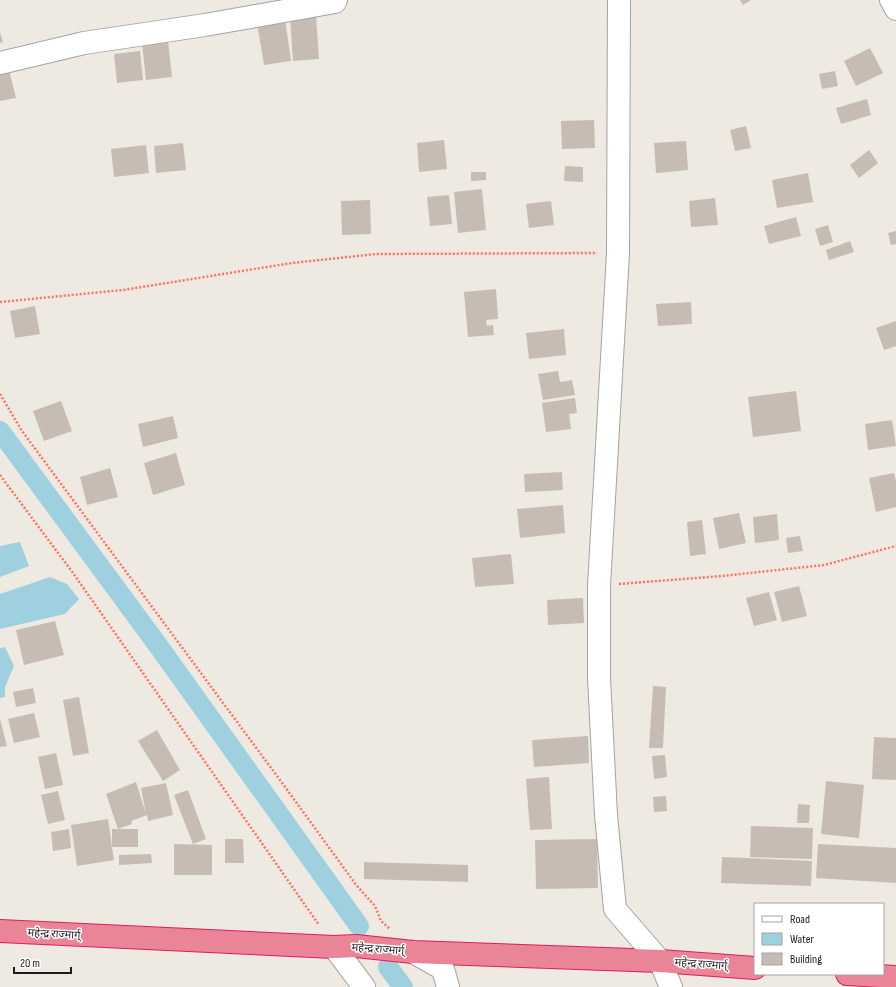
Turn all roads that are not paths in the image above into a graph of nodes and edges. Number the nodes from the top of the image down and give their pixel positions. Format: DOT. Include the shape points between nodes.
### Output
graph roads {
  1 [pos="336,0"];
  2 [pos="619,0"];
  3 [pos="891,0"];
  4 [pos="896,8"];
  5 [pos="0,63"];
  6 [pos="0,931"];
  7 [pos="334,947"];
  8 [pos="413,952"];
  9 [pos="660,961"];
  10 [pos="754,968"];
  11 [pos="863,975"];
  12 [pos="896,977"];
  13 [pos="364,987"];
  14 [pos="448,987"];
  15 [pos="671,987"];
  1 -- 5 [label="street" via="206,25 84,43"];
  2 -- 9 [label="street" via="618,253 599,586 599,686 606,815 615,909"];
  3 -- 4 [label="street"];
  6 -- 7 [label="highway, महेन्द्र राज्मार्ग्"];
  7 -- 8 [label="highway, महेन्द्र राज्मार्ग्" via="356,946"];
  7 -- 13 [label="street"];
  8 -- 9 [label="highway, महेन्द्र राज्मार्ग्"];
  8 -- 14 [label="street" via="443,969"];
  9 -- 10 [label="highway, महेन्द्र राज्मार्ग्"];
  9 -- 15 [label="street"];
  11 -- 12 [label="highway"];
}
